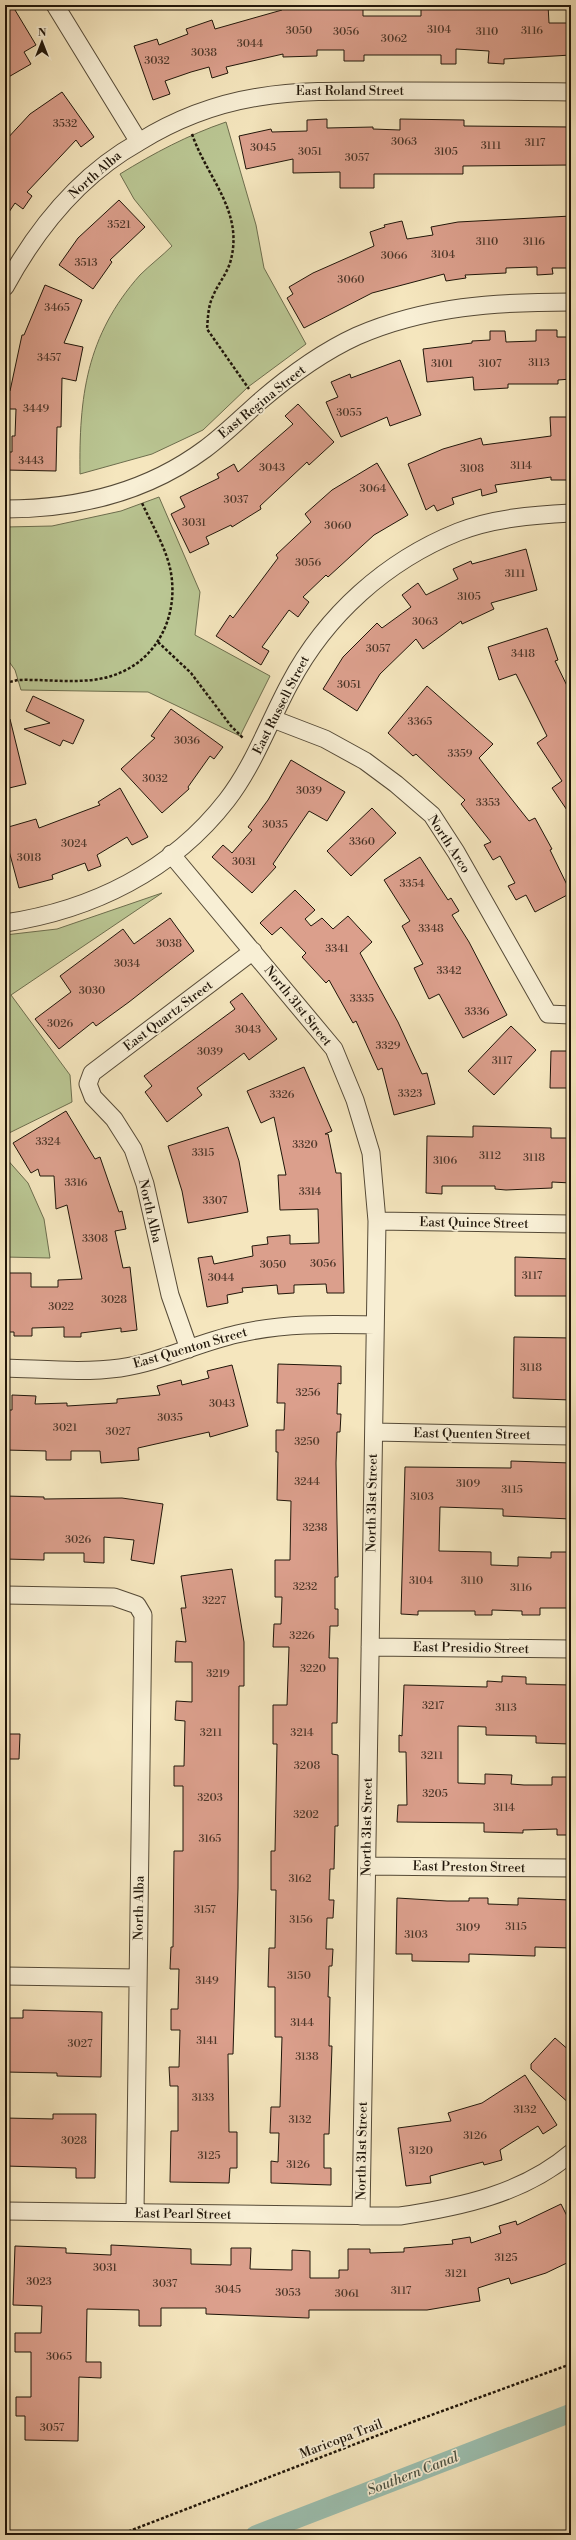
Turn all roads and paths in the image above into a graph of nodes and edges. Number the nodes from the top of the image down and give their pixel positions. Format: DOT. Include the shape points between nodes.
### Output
graph roads {
  1 [pos="55,5"];
  2 [pos="571,92"];
  3 [pos="186,116"];
  4 [pos="139,142"];
  5 [pos="5,287"];
  6 [pos="571,302"];
  7 [pos="259,402"];
  8 [pos="134,487"];
  9 [pos="5,510"];
  10 [pos="571,513"];
  11 [pos="158,642"];
  12 [pos="5,683"];
  13 [pos="273,719"];
  14 [pos="258,749"];
  15 [pos="172,854"];
  16 [pos="5,923"];
  17 [pos="253,951"];
  18 [pos="571,1015"];
  19 [pos="88,1084"];
  20 [pos="377,1221"];
  21 [pos="571,1224"];
  22 [pos="375,1325"];
  23 [pos="189,1349"];
  24 [pos="5,1368"];
  25 [pos="374,1432"];
  26 [pos="571,1436"];
  27 [pos="5,1595"];
  28 [pos="370,1647"];
  29 [pos="571,1649"];
  30 [pos="367,1866"];
  31 [pos="571,1868"];
  32 [pos="5,1976"];
  33 [pos="138,1978"];
  34 [pos="571,2153"];
  35 [pos="5,2211"];
  36 [pos="135,2213"];
  37 [pos="361,2216"];
  38 [pos="571,2364"];
  39 [pos="119,2535"];
  1 -- 4 [label="street"];
  2 -- 3 [label="street, East Roland Street" via="282,92 229,102"];
  3 -- 4 [label="street, East Roland Street"];
  3 -- 7 [label="path" via="204,163 228,206 234,227 230,264 210,302 207,329"];
  4 -- 5 [label="street, North Alba" via="115,155 64,202 20,259"];
  6 -- 7 [label="street, East Regina Street" via="468,305 392,324 356,337 321,356"];
  7 -- 8 [label="street, East Regina Street" via="205,449 172,471"];
  8 -- 9 [label="street, East Regina Street" via="69,505"];
  8 -- 11 [label="path" via="167,557 171,573 171,612"];
  10 -- 13 [label="street, East Russell Street" via="538,514 508,519 459,532 382,575 356,596 329,625 308,653"];
  11 -- 12 [label="path" via="154,649 136,663 104,678 18,680"];
  11 -- 14 [label="path" via="198,682 240,736"];
  13 -- 14 [label="street, East Russell Street"];
  13 -- 18 [label="street, North Arco" via="325,738 365,761 432,815 456,852 548,1014"];
  14 -- 15 [label="street, East Russell Street" via="226,801 199,831"];
  15 -- 16 [label="street, East Russell Street" via="141,877 94,900 47,916"];
  15 -- 17 [label="street, North 31st Street"];
  17 -- 19 [label="street, East Quartz Street" via="92,1073"];
  17 -- 20 [label="street, North 31st Street" via="334,1049 355,1100 371,1153"];
  19 -- 23 [label="street, North Alba" via="93,1097 114,1119 133,1149 145,1184 170,1295"];
  20 -- 21 [label="street, East Quince Street"];
  20 -- 22 [label="street, North 31st Street"];
  22 -- 23 [label="street, East Quenton Street" via="310,1324 269,1327 235,1334"];
  22 -- 25 [label="street, North 31st Street"];
  23 -- 24 [label="street, East Quenton Street" via="120,1368"];
  25 -- 26 [label="street, East Quenten Street"];
  25 -- 28 [label="street, North 31st Street"];
  27 -- 33 [label="street, North Alba" via="114,1597 137,1605 143,1615"];
  28 -- 29 [label="street, East Presidio Street"];
  28 -- 30 [label="street, North 31st Street"];
  30 -- 31 [label="street, East Preston Street"];
  30 -- 37 [label="street, North 31st Street"];
  32 -- 33 [label="street"];
  33 -- 36 [label="street, North Alba"];
  34 -- 37 [label="street, East Pearl Street" via="529,2180 493,2197 447,2209 400,2216"];
  35 -- 36 [label="street, East Pearl Street"];
  36 -- 37 [label="street, East Pearl Street"];
  38 -- 39 [label="path, Maricopa Trail"];
}
